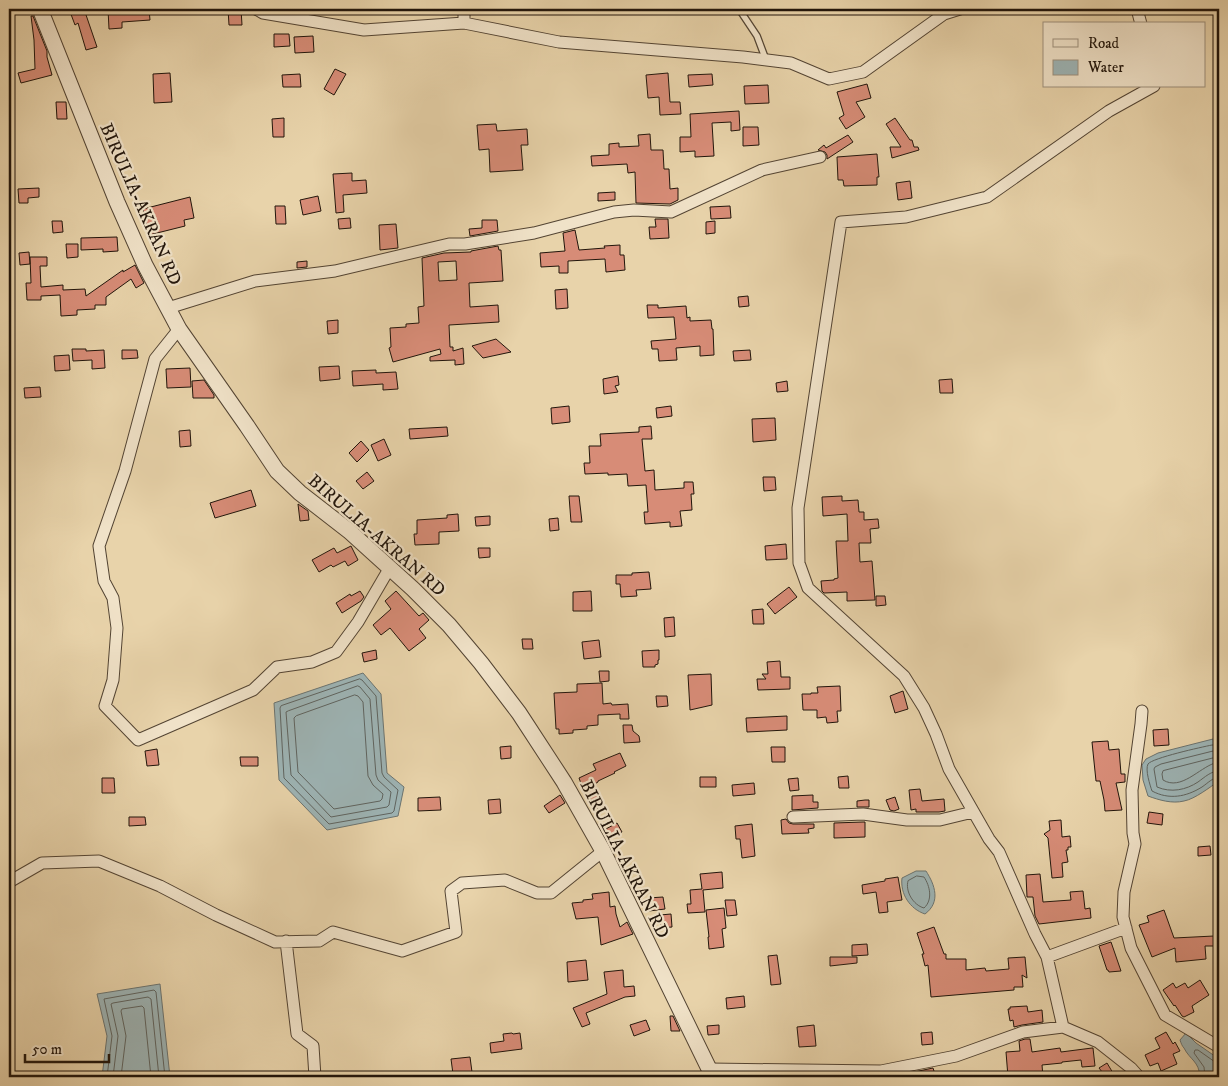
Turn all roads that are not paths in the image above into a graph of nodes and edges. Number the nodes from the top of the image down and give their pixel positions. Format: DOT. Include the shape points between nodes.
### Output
graph roads {
  1 [pos="40,9"];
  2 [pos="256,9"];
  3 [pos="464,9"];
  4 [pos="738,9"];
  5 [pos="960,9"];
  6 [pos="1137,9"];
  7 [pos="1141,22"];
  8 [pos="464,23"];
  9 [pos="766,60"];
  10 [pos="1150,88"];
  11 [pos="820,157"];
  12 [pos="168,308"];
  13 [pos="179,330"];
  14 [pos="389,568"];
  15 [pos="1142,711"];
  16 [pos="974,812"];
  17 [pos="793,818"];
  18 [pos="603,851"];
  19 [pos="9,882"];
  20 [pos="1126,928"];
  21 [pos="286,941"];
  22 [pos="1047,957"];
  23 [pos="1063,1027"];
  24 [pos="1219,1047"];
  25 [pos="711,1073"];
  26 [pos="882,1074"];
  27 [pos="315,1077"];
  28 [pos="1139,1077"];
  1 -- 12 [label="street, BIRULIA-AKRAN RD" via="117,202"];
  2 -- 8 [label="street" via="263,13 364,30"];
  3 -- 8 [label="street"];
  4 -- 9 [label="lane" via="756,36"];
  5 -- 9 [label="street" via="944,14 863,72 829,78 791,63"];
  6 -- 7 [label="street"];
  8 -- 9 [label="street" via="559,42"];
  10 -- 16 [label="street" via="1109,111 988,197 906,217 841,222 798,508 799,563 808,588 904,676 924,708 949,769"];
  11 -- 12 [label="street" via="762,170 671,212 614,212 534,233 449,244 335,271 255,281"];
  12 -- 13 [label="street, BIRULIA-AKRAN RD"];
  13 -- 14 [label="street, BIRULIA-AKRAN RD" via="277,471"];
  13 -- 14 [label="street" via="155,359 125,471 99,546 104,581 113,598 117,628 113,680 105,706 138,740 253,690 277,667 312,662 336,652 358,622"];
  14 -- 18 [label="street, BIRULIA-AKRAN RD" via="449,625 519,713 564,782"];
  15 -- 20 [label="street" via="1132,790 1134,844 1124,892"];
  16 -- 17 [label="street" via="940,820 863,814"];
  16 -- 22 [label="street" via="999,852"];
  18 -- 21 [label="street" via="551,893 537,893 505,880 462,883 451,892 456,932 402,951 333,932 319,941"];
  18 -- 25 [label="street, BIRULIA-AKRAN RD"];
  19 -- 21 [label="street" via="42,863 99,861 160,886 275,942"];
  20 -- 22 [label="street"];
  20 -- 24 [label="street" via="1131,948 1165,1015"];
  21 -- 27 [label="street" via="297,1034 313,1046"];
  22 -- 23 [label="street"];
  23 -- 26 [label="street" via="1023,1032 956,1056"];
  23 -- 28 [label="street" via="1098,1042"];
  25 -- 26 [label="street"];
}
